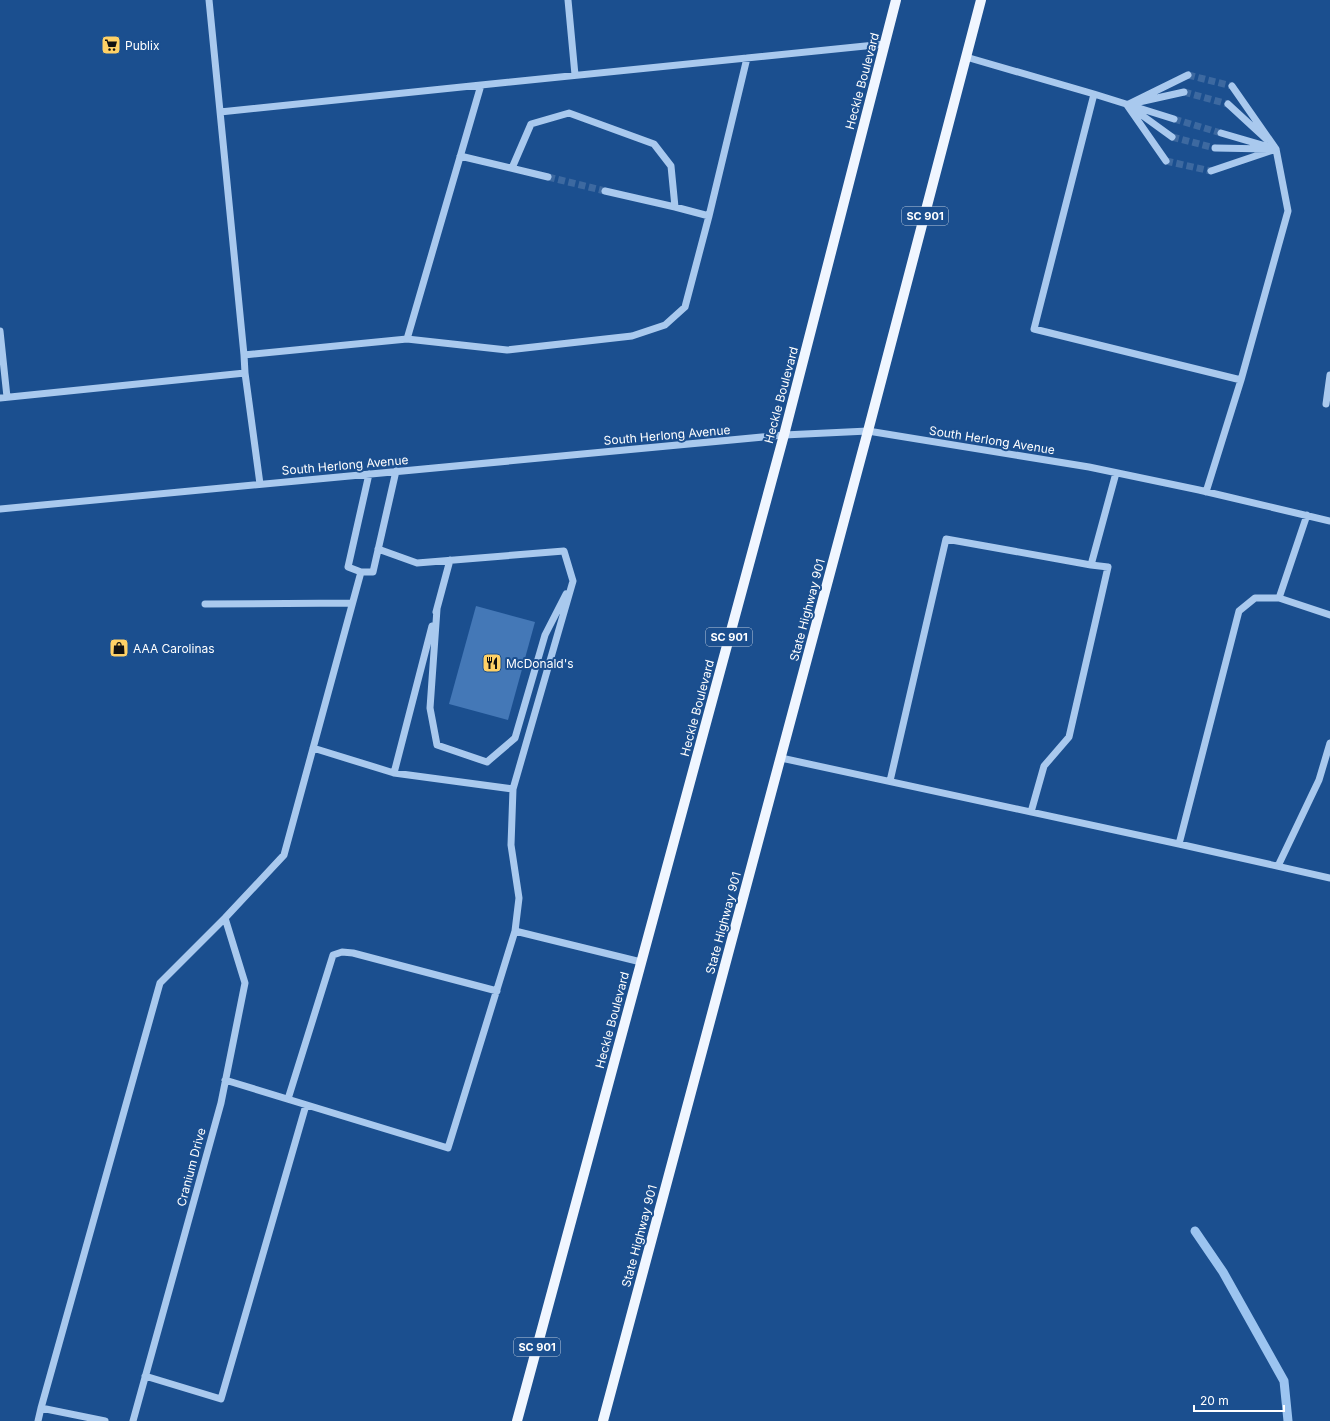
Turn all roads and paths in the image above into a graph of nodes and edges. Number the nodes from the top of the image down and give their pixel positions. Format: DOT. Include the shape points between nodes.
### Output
graph roads {
  1 [pos="209,0"];
  2 [pos="568,0"];
  3 [pos="896,0"];
  4 [pos="981,0"];
  5 [pos="885,44"];
  6 [pos="966,57"];
  7 [pos="747,58"];
  8 [pos="575,75"];
  9 [pos="1188,75"];
  10 [pos="481,85"];
  11 [pos="1232,86"];
  12 [pos="1184,92"];
  13 [pos="1094,94"];
  14 [pos="1228,104"];
  15 [pos="1126,105"];
  16 [pos="220,112"];
  17 [pos="1174,119"];
  18 [pos="1221,132"];
  19 [pos="1172,137"];
  20 [pos="1215,148"];
  21 [pos="1276,149"];
  22 [pos="460,156"];
  23 [pos="1166,161"];
  24 [pos="512,168"];
  25 [pos="1211,171"];
  26 [pos="548,177"];
  27 [pos="605,191"];
  28 [pos="675,207"];
  29 [pos="709,216"];
  30 [pos="0,331"];
  31 [pos="407,339"];
  32 [pos="244,355"];
  33 [pos="246,373"];
  34 [pos="1330,375"];
  35 [pos="1241,380"];
  36 [pos="4,397"];
  37 [pos="1326,404"];
  38 [pos="868,431"];
  39 [pos="784,435"];
  40 [pos="396,471"];
  41 [pos="1116,472"];
  42 [pos="369,474"];
  43 [pos="260,484"];
  44 [pos="1206,492"];
  45 [pos="0,509"];
  46 [pos="1306,515"];
  47 [pos="1330,521"];
  48 [pos="378,549"];
  49 [pos="450,560"];
  50 [pos="1092,565"];
  51 [pos="361,572"];
  52 [pos="573,581"];
  53 [pos="1279,598"];
  54 [pos="205,604"];
  55 [pos="352,604"];
  56 [pos="437,609"];
  57 [pos="1330,615"];
  58 [pos="1330,743"];
  59 [pos="313,748"];
  60 [pos="781,758"];
  61 [pos="394,773"];
  62 [pos="890,781"];
  63 [pos="513,789"];
  64 [pos="1031,812"];
  65 [pos="1179,844"];
  66 [pos="1278,866"];
  67 [pos="1330,878"];
  68 [pos="225,918"];
  69 [pos="515,931"];
  70 [pos="641,962"];
  71 [pos="497,991"];
  72 [pos="225,1080"];
  73 [pos="288,1099"];
  74 [pos="306,1105"];
  75 [pos="145,1376"];
  76 [pos="41,1408"];
  77 [pos="38,1421"];
  78 [pos="105,1421"];
  79 [pos="133,1421"];
  80 [pos="517,1421"];
  81 [pos="603,1421"];
  1 -- 16 [label="street"];
  2 -- 8 [label="street"];
  3 -- 5 [label="main road, Heckle Boulevard / SC 901"];
  4 -- 6 [label="main road, SC 901"];
  5 -- 7 [label="street"];
  5 -- 39 [label="main road, Heckle Boulevard / SC 901"];
  6 -- 13 [label="street"];
  6 -- 38 [label="main road, SC 901"];
  7 -- 8 [label="street"];
  7 -- 29 [label="street"];
  8 -- 10 [label="street"];
  9 -- 15 [label="street"];
  10 -- 16 [label="street"];
  10 -- 22 [label="street"];
  11 -- 21 [label="street"];
  12 -- 15 [label="street"];
  13 -- 15 [label="street"];
  13 -- 35 [label="street" via="1034,329"];
  14 -- 21 [label="street"];
  15 -- 17 [label="street"];
  15 -- 19 [label="street"];
  15 -- 23 [label="street"];
  16 -- 32 [label="street"];
  18 -- 21 [label="street"];
  20 -- 21 [label="street"];
  21 -- 25 [label="street"];
  21 -- 35 [label="street" via="1288,211"];
  22 -- 24 [label="street"];
  22 -- 31 [label="street"];
  24 -- 26 [label="street"];
  24 -- 28 [label="street" via="531,124 569,113 654,144 671,166"];
  27 -- 28 [label="street"];
  28 -- 29 [label="street"];
  29 -- 31 [label="street" via="685,307 665,325 632,336 507,350"];
  30 -- 36 [label="street"];
  31 -- 32 [label="street"];
  32 -- 33 [label="street"];
  33 -- 36 [label="street"];
  33 -- 43 [label="street"];
  34 -- 37 [label="street"];
  35 -- 44 [label="street"];
  38 -- 39 [label="street, South Herlong Avenue"];
  38 -- 41 [label="street, South Herlong Avenue"];
  38 -- 60 [label="main road, State Highway 901 / SC 901"];
  39 -- 40 [label="street, South Herlong Avenue"];
  39 -- 70 [label="main road, Heckle Boulevard / SC 901"];
  40 -- 42 [label="street, South Herlong Avenue"];
  40 -- 48 [label="street"];
  41 -- 44 [label="street, South Herlong Avenue"];
  41 -- 50 [label="street"];
  42 -- 43 [label="street, South Herlong Avenue"];
  42 -- 51 [label="street" via="348,567"];
  43 -- 45 [label="street, South Herlong Avenue"];
  44 -- 46 [label="street, South Herlong Avenue"];
  46 -- 47 [label="street, South Herlong Avenue"];
  46 -- 53 [label="street"];
  48 -- 49 [label="street" via="417,563"];
  48 -- 51 [label="street" via="373,572"];
  49 -- 52 [label="street" via="564,551"];
  49 -- 56 [label="street"];
  50 -- 62 [label="street" via="946,539"];
  50 -- 64 [label="street" via="1108,567 1068,737 1044,766"];
  51 -- 55 [label="street"];
  52 -- 56 [label="street" via="544,635 515,738 487,762 437,745 430,708"];
  52 -- 63 [label="street"];
  53 -- 57 [label="street"];
  53 -- 65 [label="street" via="1255,598 1239,611"];
  54 -- 55 [label="street"];
  55 -- 59 [label="street"];
  56 -- 61 [label="street"];
  58 -- 66 [label="street" via="1319,780"];
  59 -- 61 [label="street"];
  59 -- 68 [label="street" via="284,855"];
  60 -- 62 [label="street"];
  60 -- 81 [label="main road, State Highway 901 / SC 901"];
  61 -- 63 [label="street"];
  62 -- 64 [label="street"];
  63 -- 69 [label="street" via="511,845 519,898"];
  64 -- 65 [label="street"];
  65 -- 66 [label="street"];
  66 -- 67 [label="street"];
  68 -- 72 [label="street, Cranium Drive" via="245,984"];
  68 -- 76 [label="street" via="160,983"];
  69 -- 70 [label="street"];
  69 -- 71 [label="street"];
  70 -- 80 [label="main road, Heckle Boulevard / SC 901"];
  71 -- 73 [label="street" via="353,953 342,952 333,955"];
  71 -- 74 [label="street" via="448,1148"];
  72 -- 73 [label="street"];
  72 -- 75 [label="street, Cranium Drive"];
  73 -- 74 [label="street"];
  74 -- 75 [label="street" via="220,1399"];
  75 -- 79 [label="street, Cranium Drive"];
  76 -- 77 [label="street"];
  76 -- 78 [label="street"];
}
